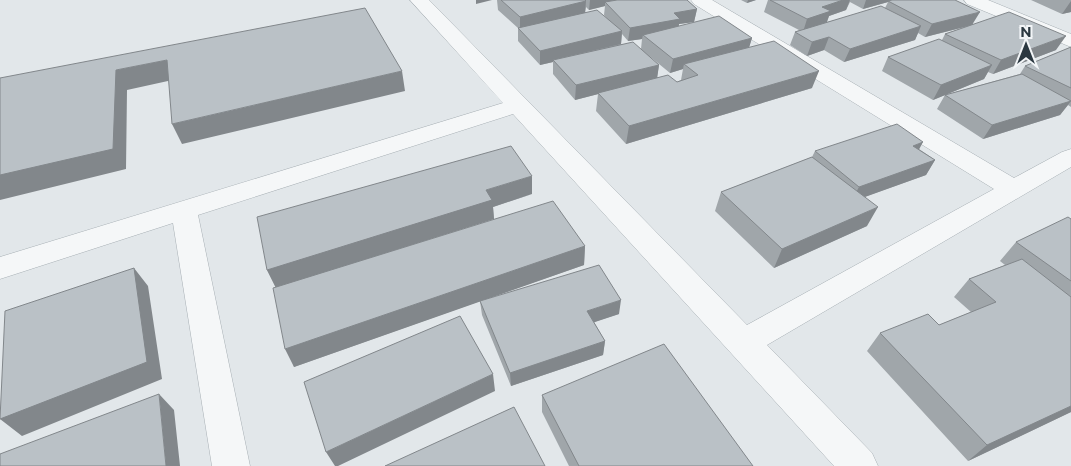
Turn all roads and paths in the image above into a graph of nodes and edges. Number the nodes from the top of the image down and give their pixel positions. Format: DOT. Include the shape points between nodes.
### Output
graph roads {
  1 [pos="419,0"];
  2 [pos="700,0"];
  3 [pos="972,0"];
  4 [pos="1071,41"];
  5 [pos="518,105"];
  6 [pos="1071,157"];
  7 [pos="1014,190"];
  8 [pos="184,210"];
  9 [pos="0,268"];
  10 [pos="743,343"];
  11 [pos="231,466"];
  12 [pos="859,466"];
  1 -- 5 [label="street"];
  2 -- 7 [label="street"];
  3 -- 4 [label="street"];
  5 -- 8 [label="street"];
  5 -- 10 [label="street"];
  6 -- 7 [label="street"];
  7 -- 10 [label="street"];
  8 -- 9 [label="street"];
  8 -- 11 [label="street"];
  10 -- 12 [label="street"];
}
